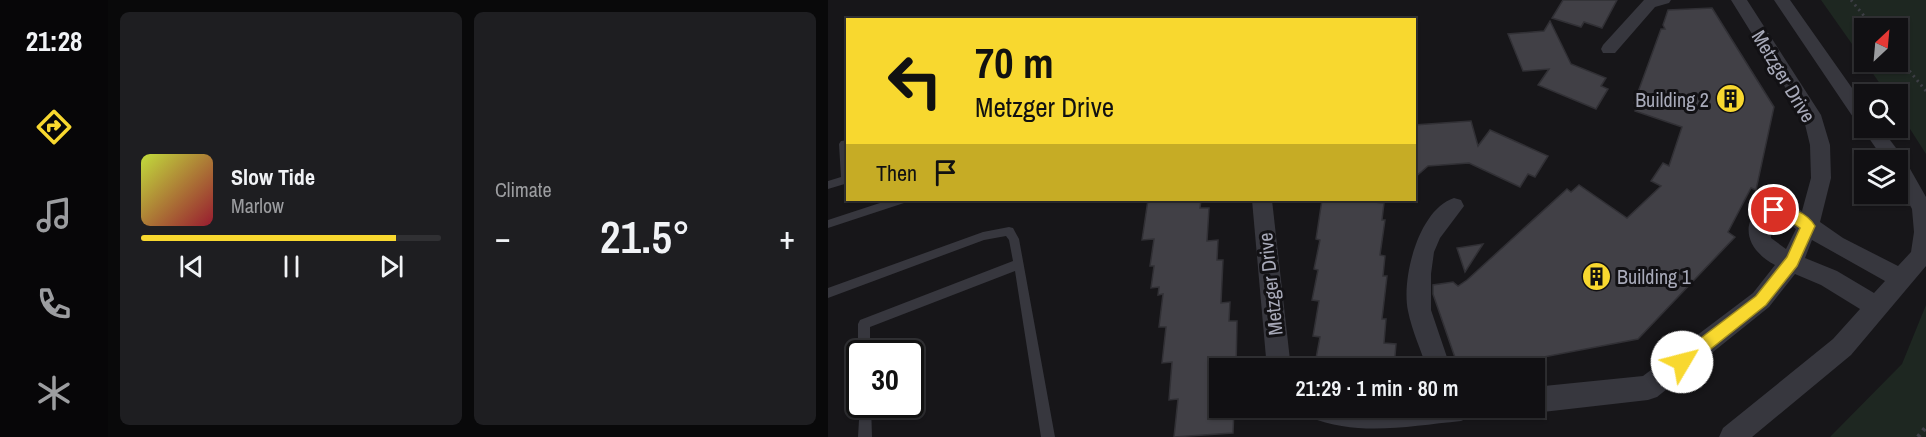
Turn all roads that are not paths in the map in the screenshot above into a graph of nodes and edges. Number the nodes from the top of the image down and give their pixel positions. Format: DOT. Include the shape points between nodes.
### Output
graph roads {
  1 [pos="1663,0"];
  2 [pos="1739,0"];
  3 [pos="1782,0"];
  4 [pos="1609,49"];
  5 [pos="1854,104"];
  6 [pos="846,144"];
  7 [pos="846,167"];
  8 [pos="846,179"];
  9 [pos="1908,183"];
  10 [pos="828,185"];
  11 [pos="897,201"];
  12 [pos="1262,201"];
  13 [pos="1454,206"];
  14 [pos="828,224"];
  15 [pos="1808,226"];
  16 [pos="1792,261"];
  17 [pos="1019,264"];
  18 [pos="1901,279"];
  19 [pos="828,293"];
  20 [pos="1877,307"];
  21 [pos="864,340"];
  22 [pos="1278,358"];
  23 [pos="1435,358"];
  24 [pos="1545,399"];
  25 [pos="865,418"];
  26 [pos="865,437"];
  27 [pos="1048,437"];
  28 [pos="1732,437"];
  1 -- 4 [label="street" via="1650,3"];
  2 -- 15 [label="street, Metzger Drive" via="1812,116 1820,145 1821,178"];
  3 -- 5 [label="street"];
  6 -- 7 [label="lane"];
  8 -- 10 [label="lane"];
  9 -- 18 [label="street" via="1922,209 1925,232 1921,256"];
  11 -- 14 [label="lane"];
  12 -- 22 [label="street, Metzger Drive"];
  13 -- 23 [label="street" via="1431,233 1420,274 1419,310"];
  15 -- 16 [label="street, Metzger Drive"];
  15 -- 16 [label="street" via="1789,213 1774,210 1761,223 1758,230 1762,244"];
  15 -- 18 [label="street"];
  16 -- 20 [label="street"];
  16 -- 24 [label="street, Metzger Drive" via="1761,300 1648,388"];
  17 -- 19 [label="lane" via="1014,239 1005,230"];
  17 -- 21 [label="lane" via="864,324"];
  17 -- 27 [label="lane"];
  18 -- 20 [label="street"];
  20 -- 28 [label="street" via="1842,347"];
  25 -- 26 [label="lane"];
}
